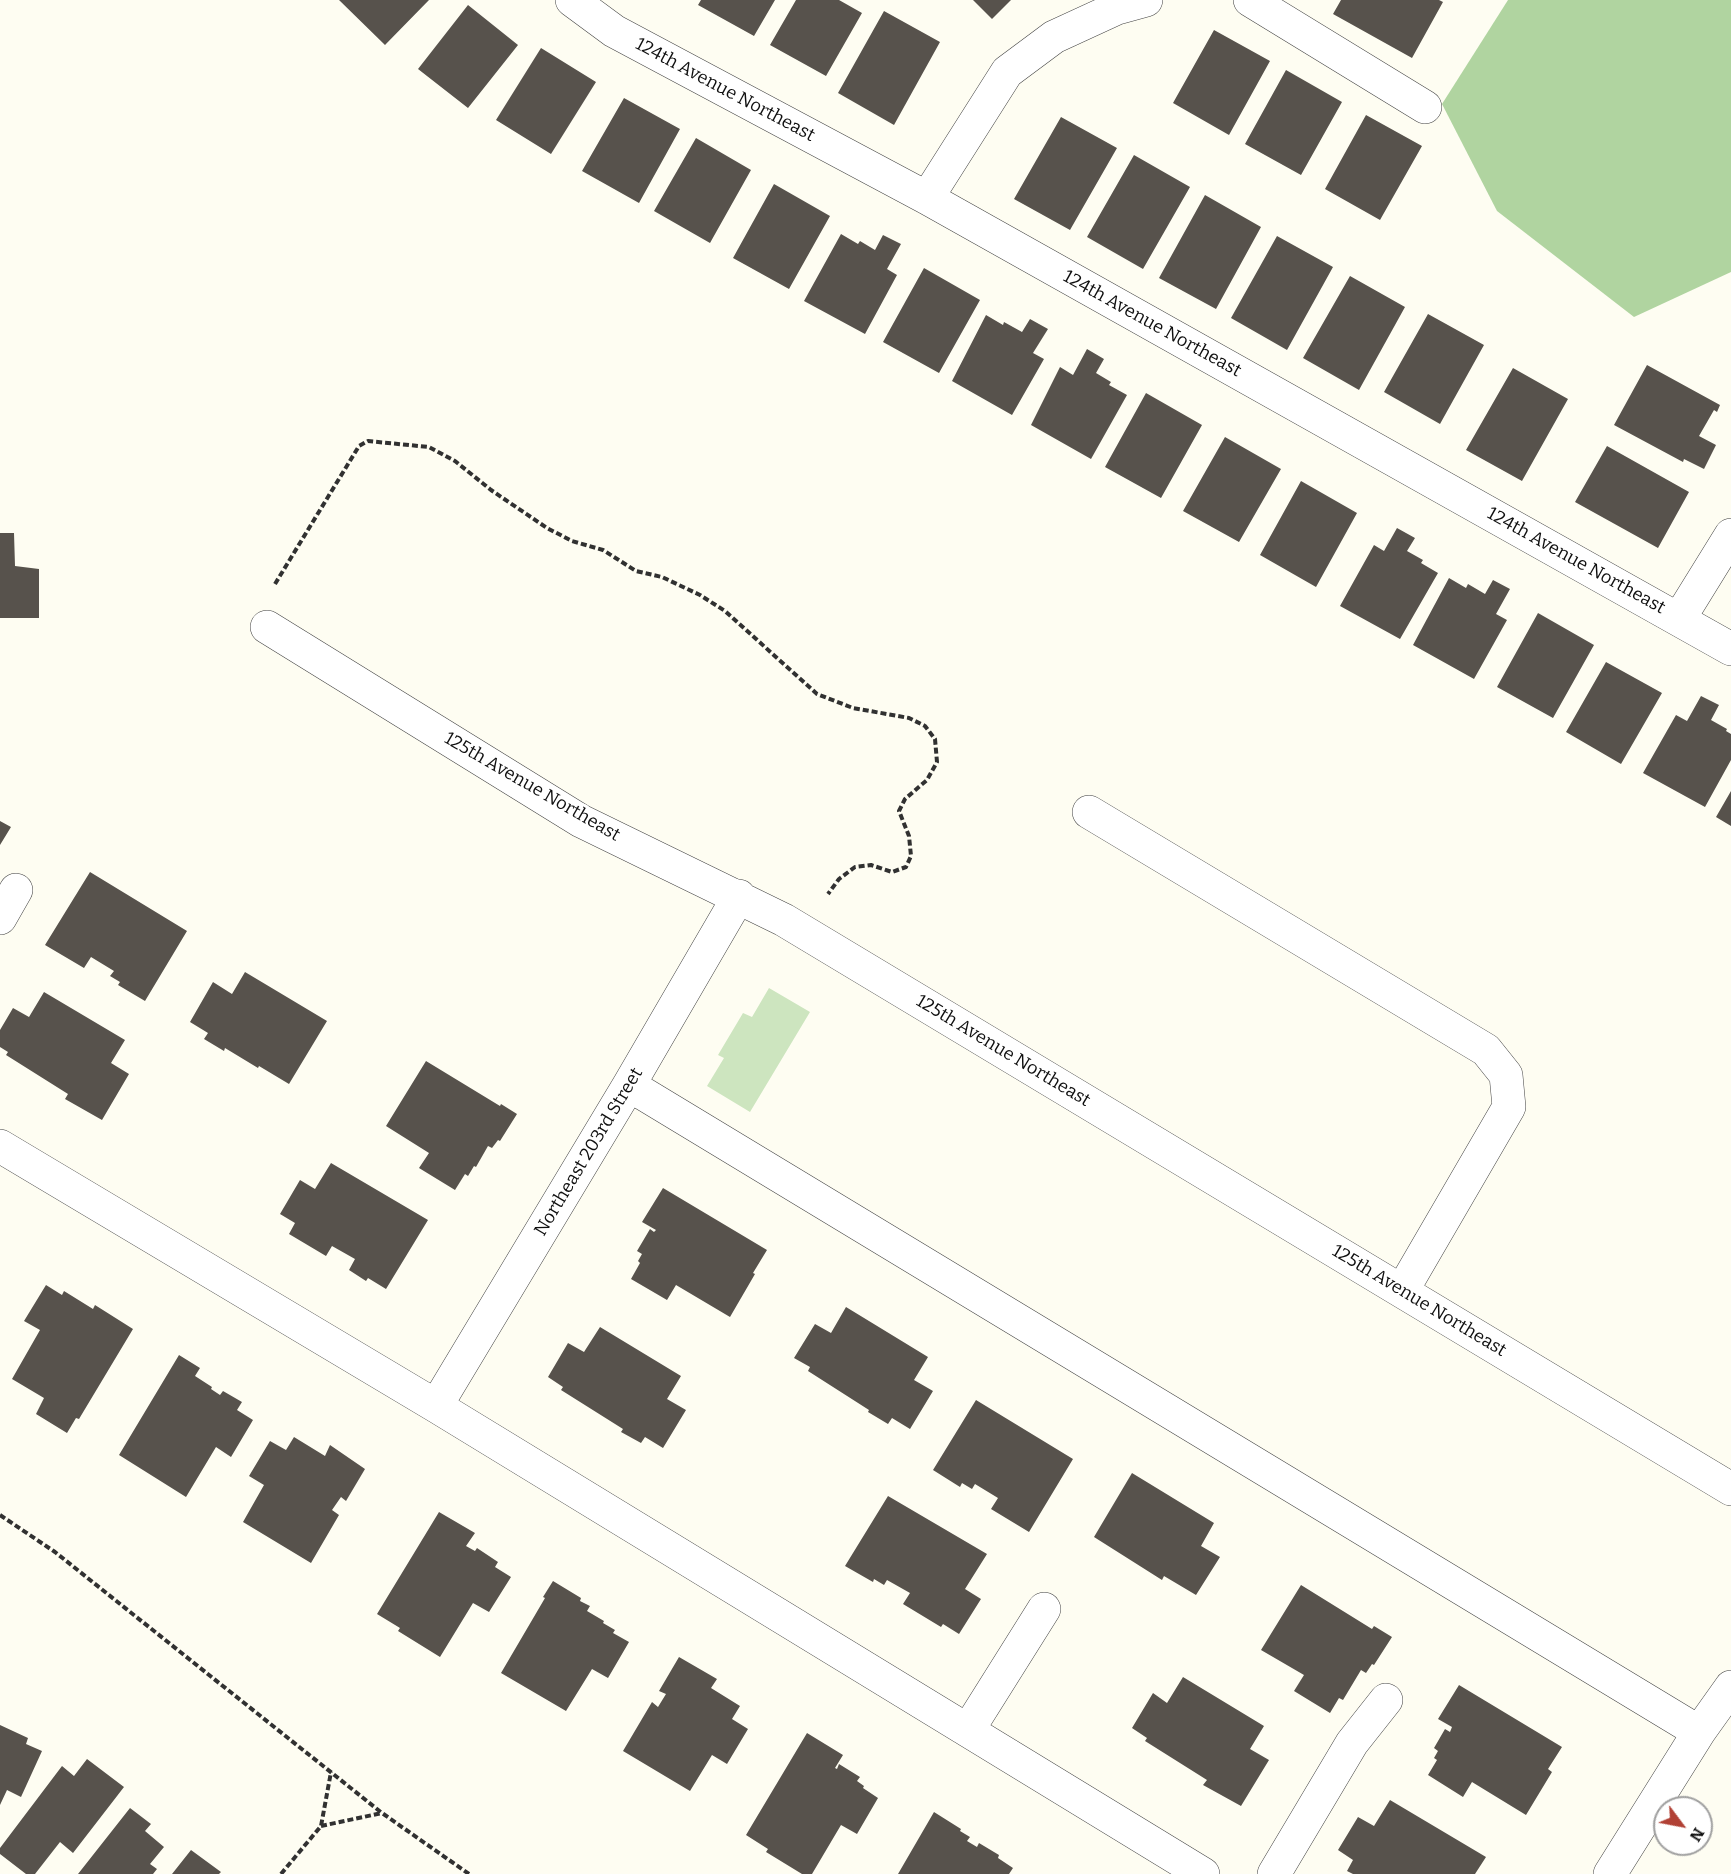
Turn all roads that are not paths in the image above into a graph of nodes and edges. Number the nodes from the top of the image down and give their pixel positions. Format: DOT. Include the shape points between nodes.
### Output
graph roads {
  1 [pos="572,0"];
  2 [pos="1146,0"];
  3 [pos="1250,0"];
  4 [pos="1425,107"];
  5 [pos="927,198"];
  6 [pos="1731,535"];
  7 [pos="1679,619"];
  8 [pos="267,627"];
  9 [pos="1731,649"];
  10 [pos="1089,812"];
  11 [pos="739,896"];
  12 [pos="629,1085"];
  13 [pos="0,1146"];
  14 [pos="1402,1291"];
  15 [pos="436,1406"];
  16 [pos="1731,1489"];
  17 [pos="1044,1609"];
  18 [pos="1731,1687"];
  19 [pos="1386,1700"];
  20 [pos="968,1730"];
  21 [pos="1699,1732"];
  22 [pos="1203,1874"];
  23 [pos="1274,1874"];
  24 [pos="1610,1874"];
  1 -- 5 [label="street, 124th Avenue Northeast" via="614,31"];
  2 -- 5 [label="street" via="1117,8 1054,37 1007,72"];
  3 -- 4 [label="street"];
  5 -- 7 [label="street, 124th Avenue Northeast"];
  6 -- 7 [label="street"];
  7 -- 9 [label="street, 124th Avenue Northeast"];
  8 -- 11 [label="street, 125th Avenue Northeast" via="581,821"];
  10 -- 14 [label="street" via="1486,1050 1506,1075 1509,1107"];
  11 -- 12 [label="street, Northeast 203rd Street"];
  11 -- 14 [label="street, 125th Avenue Northeast"];
  12 -- 15 [label="street, Northeast 203rd Street"];
  12 -- 21 [label="street"];
  13 -- 15 [label="street"];
  14 -- 16 [label="street, 125th Avenue Northeast"];
  15 -- 20 [label="street"];
  17 -- 20 [label="street"];
  18 -- 21 [label="street"];
  19 -- 23 [label="street" via="1352,1743"];
  20 -- 22 [label="street"];
  21 -- 24 [label="street"];
}
